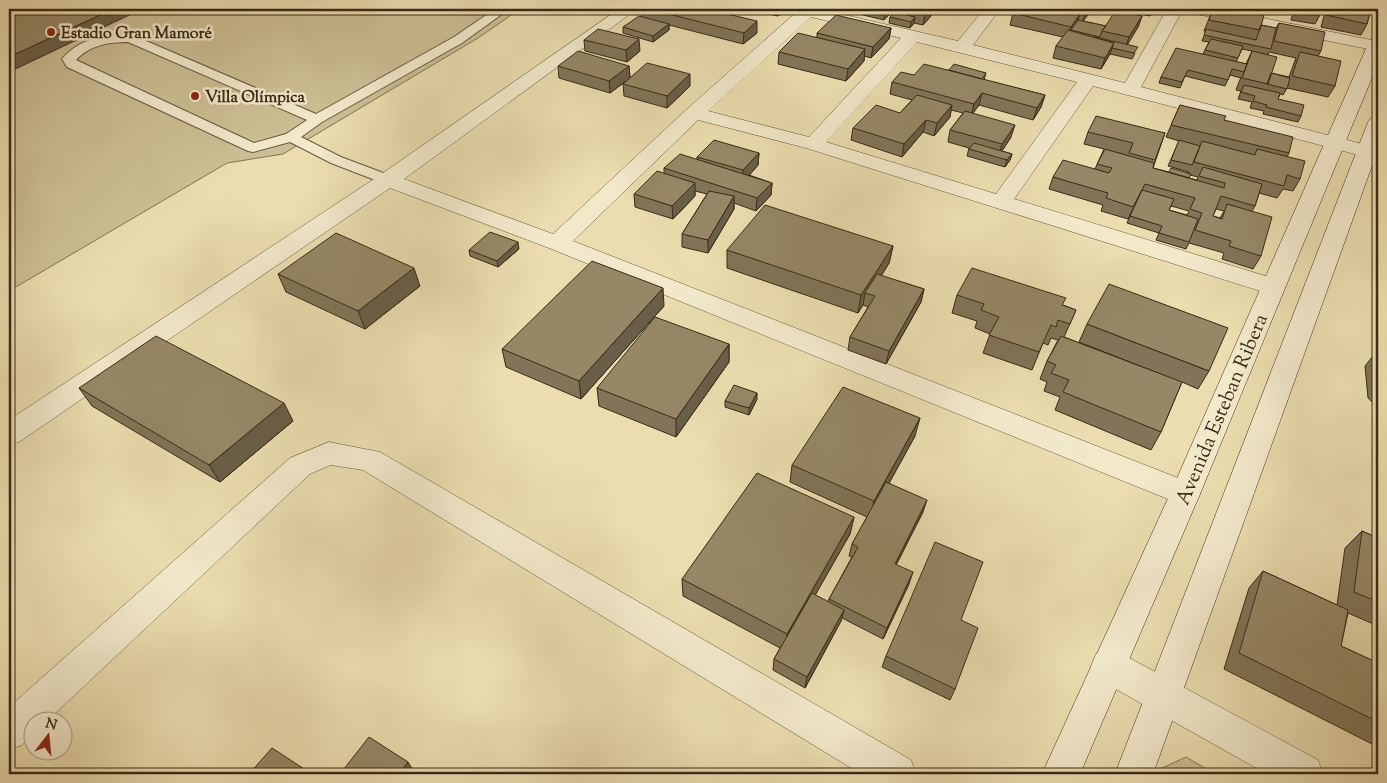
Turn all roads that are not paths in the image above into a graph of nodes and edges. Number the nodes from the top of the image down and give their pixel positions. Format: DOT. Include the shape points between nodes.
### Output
graph roads {
  1 [pos="504,9"];
  2 [pos="629,9"];
  3 [pos="992,9"];
  4 [pos="1175,9"];
  5 [pos="1196,9"];
  6 [pos="809,10"];
  7 [pos="913,36"];
  8 [pos="1377,44"];
  9 [pos="962,46"];
  10 [pos="1089,79"];
  11 [pos="1131,89"];
  12 [pos="694,113"];
  13 [pos="317,119"];
  14 [pos="1378,122"];
  15 [pos="291,137"];
  16 [pos="1336,142"];
  17 [pos="813,144"];
  18 [pos="1373,152"];
  19 [pos="380,177"];
  20 [pos="1001,202"];
  21 [pos="556,243"];
  22 [pos="1273,287"];
  23 [pos="9,434"];
  24 [pos="1185,494"];
  25 [pos="1109,666"];
  26 [pos="1163,696"];
  27 [pos="9,732"];
  28 [pos="897,774"];
  29 [pos="1061,774"];
  30 [pos="1134,774"];
  31 [pos="1304,774"];
  1 -- 13 [label="lane" via="458,40"];
  2 -- 19 [label="street"];
  3 -- 9 [label="street"];
  4 -- 11 [label="street"];
  5 -- 8 [label="street"];
  6 -- 7 [label="street"];
  6 -- 12 [label="street"];
  7 -- 9 [label="street"];
  7 -- 17 [label="street"];
  8 -- 16 [label="street, Avenida Esteban Ribera"];
  9 -- 10 [label="street"];
  10 -- 11 [label="street"];
  10 -- 20 [label="street"];
  11 -- 16 [label="street"];
  12 -- 17 [label="street"];
  12 -- 21 [label="street"];
  13 -- 15 [label="lane"];
  13 -- 15 [label="lane" via="130,38 114,37 93,44 75,52 69,59 72,64 253,148"];
  14 -- 18 [label="street"];
  15 -- 19 [label="lane" via="336,160"];
  16 -- 18 [label="street"];
  16 -- 22 [label="street, Avenida Esteban Ribera"];
  17 -- 20 [label="street"];
  18 -- 26 [label="street"];
  19 -- 21 [label="street"];
  19 -- 23 [label="street"];
  20 -- 22 [label="street"];
  21 -- 24 [label="street"];
  22 -- 24 [label="street, Avenida Esteban Ribera"];
  24 -- 25 [label="street, Avenida Esteban Ribera"];
  25 -- 26 [label="street"];
  25 -- 29 [label="street, Avenida Esteban Ribera"];
  26 -- 30 [label="street"];
  26 -- 31 [label="street"];
  27 -- 28 [label="street" via="300,466 329,453 370,460"];
}
